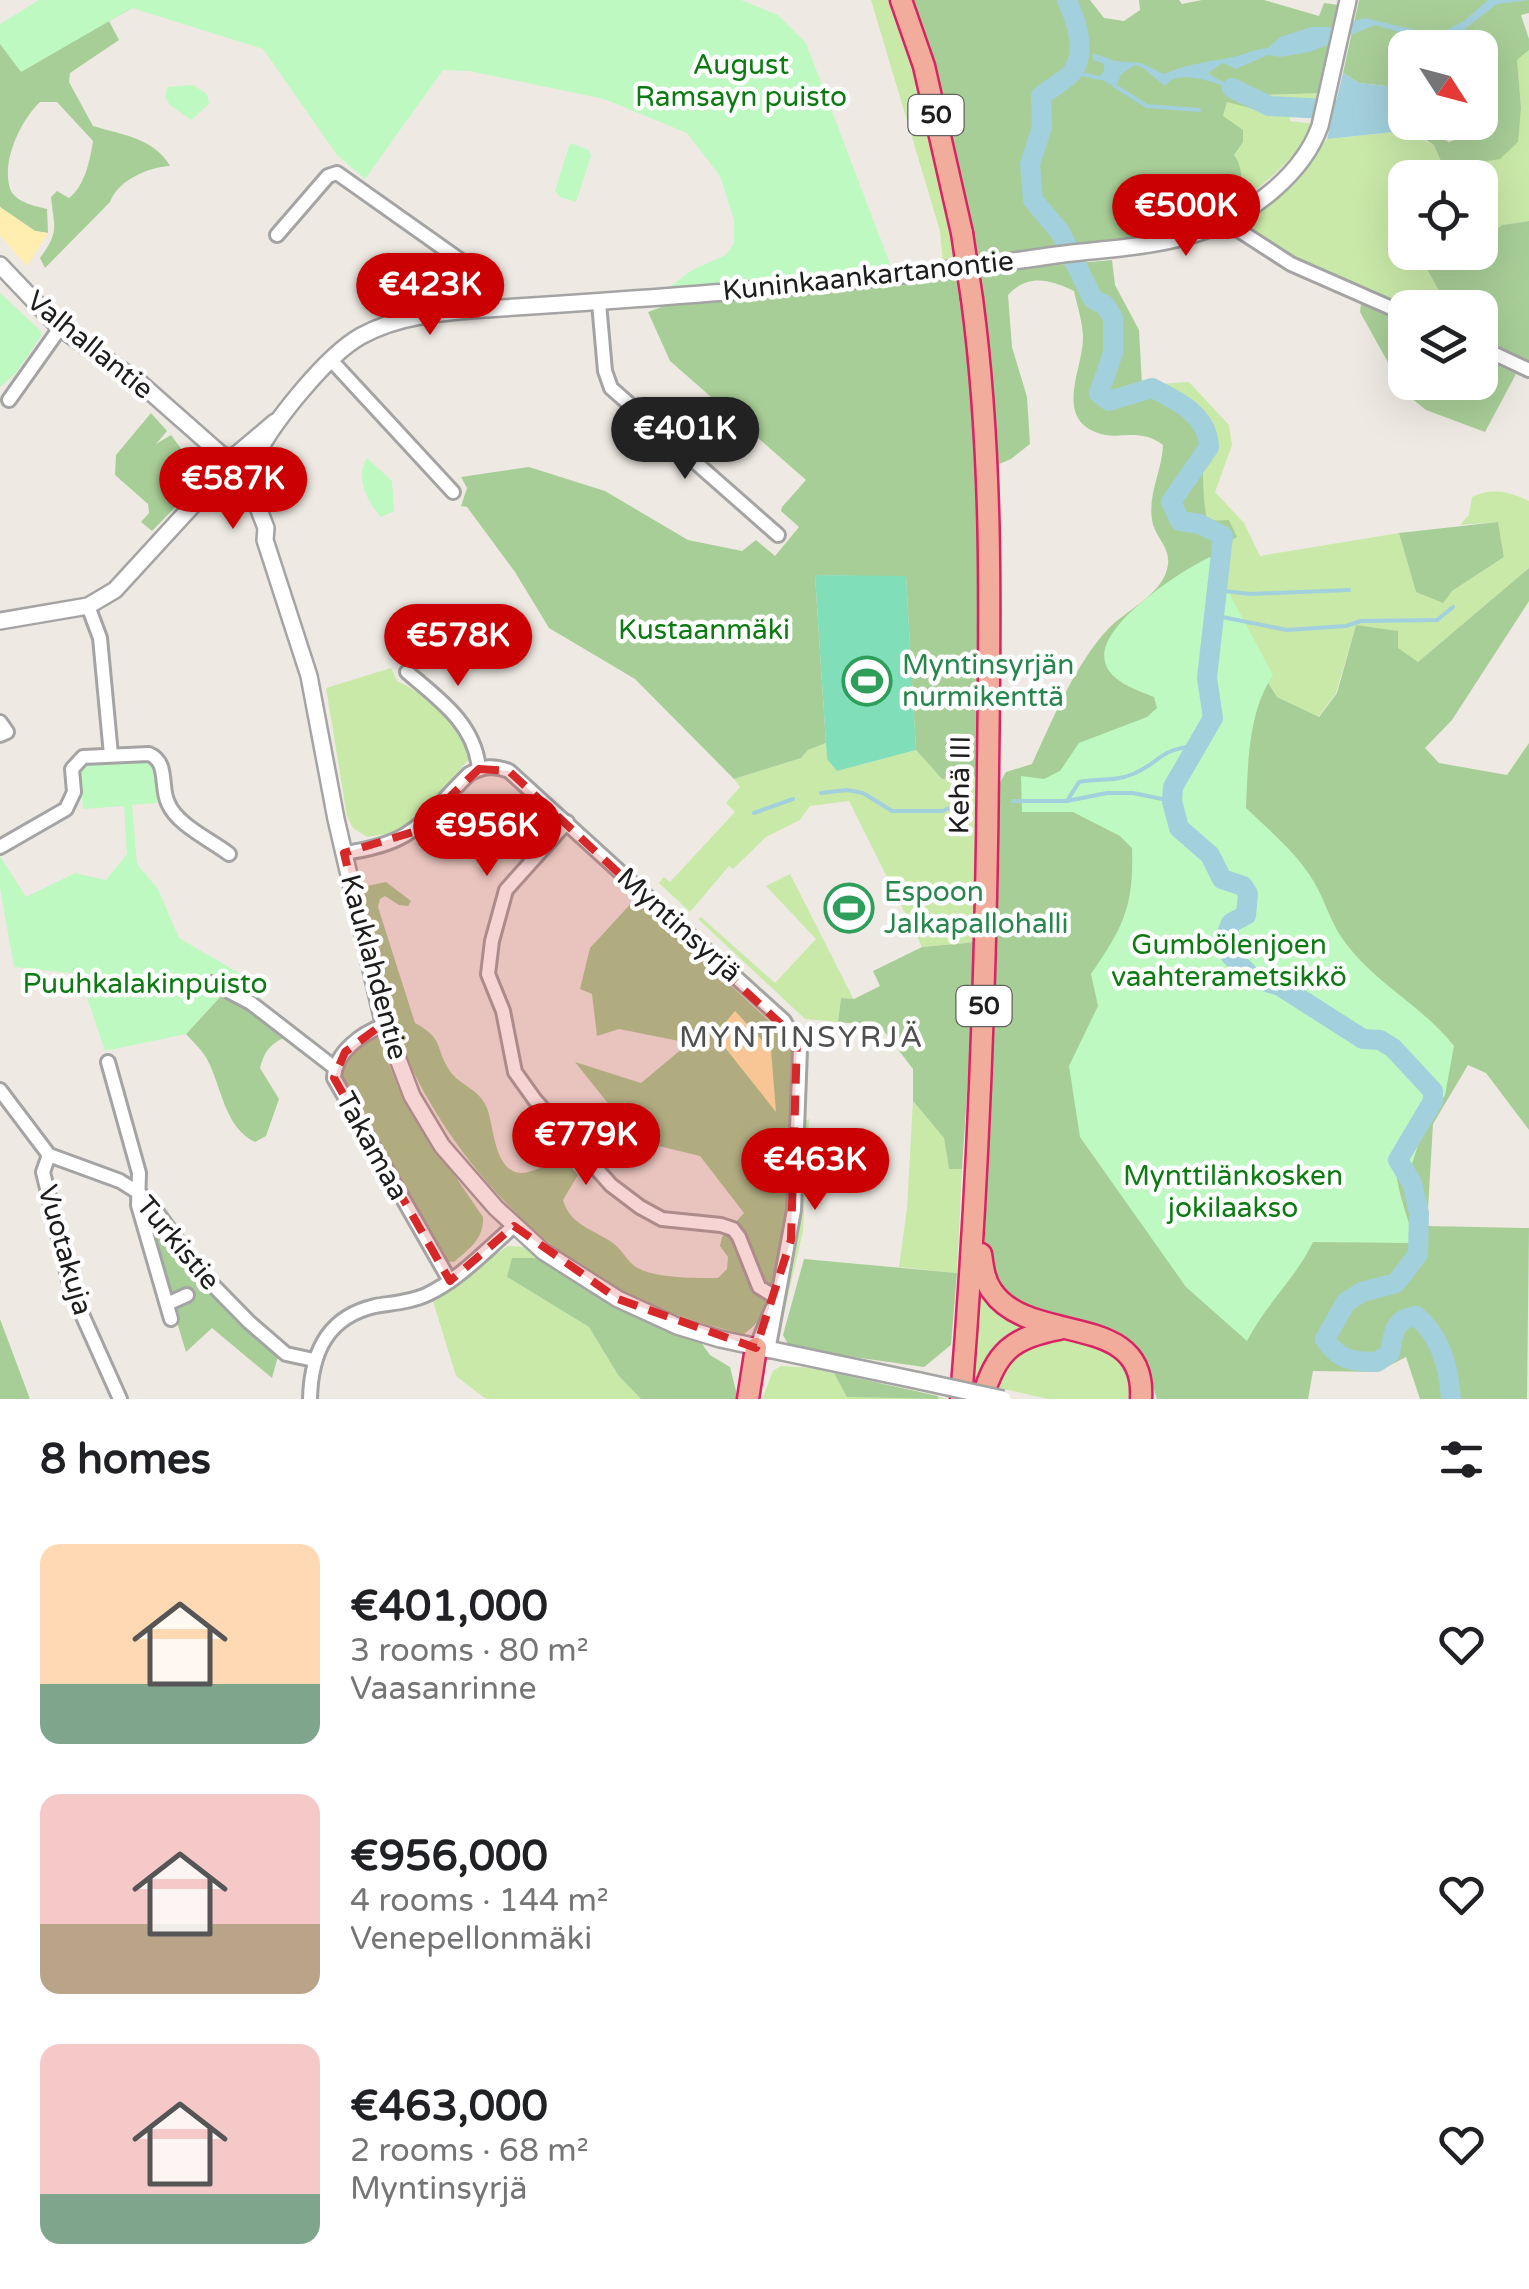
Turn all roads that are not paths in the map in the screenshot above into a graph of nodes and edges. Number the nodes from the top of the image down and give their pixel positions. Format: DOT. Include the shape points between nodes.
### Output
graph roads {
  1 [pos="900,0"];
  2 [pos="1346,6"];
  3 [pos="1226,222"];
  4 [pos="278,235"];
  5 [pos="0,265"];
  6 [pos="599,304"];
  7 [pos="1388,307"];
  8 [pos="485,310"];
  9 [pos="60,328"];
  10 [pos="1498,355"];
  11 [pos="331,360"];
  12 [pos="1529,370"];
  13 [pos="10,400"];
  14 [pos="280,420"];
  15 [pos="251,467"];
  16 [pos="224,474"];
  17 [pos="249,484"];
  18 [pos="453,492"];
  19 [pos="778,534"];
  20 [pos="265,540"];
  21 [pos="88,606"];
  22 [pos="0,621"];
  23 [pos="407,672"];
  24 [pos="0,722"];
  25 [pos="0,735"];
  26 [pos="110,755"];
  27 [pos="479,768"];
  28 [pos="567,822"];
  29 [pos="0,847"];
  30 [pos="229,854"];
  31 [pos="344,854"];
  32 [pos="213,982"];
  33 [pos="385,1024"];
  34 [pos="108,1062"];
  35 [pos="334,1068"];
  36 [pos="0,1090"];
  37 [pos="48,1154"];
  38 [pos="139,1193"];
  39 [pos="973,1223"];
  40 [pos="514,1226"];
  41 [pos="450,1281"];
  42 [pos="187,1295"];
  43 [pos="777,1298"];
  44 [pos="167,1304"];
  45 [pos="171,1319"];
  46 [pos="1061,1328"];
  47 [pos="762,1349"];
  48 [pos="314,1360"];
  49 [pos="120,1399"];
  50 [pos="312,1399"];
  51 [pos="751,1399"];
  52 [pos="961,1399"];
  53 [pos="982,1399"];
  54 [pos="1003,1399"];
  55 [pos="1141,1399"];
  1 -- 39 [label="highway, Kehä III / 50, bridge" via="924,66 962,233 986,424 984,1016"];
  2 -- 3 [label="street, Kuninkaankartanontie" via="1320,126 1298,164"];
  3 -- 6 [label="street, Kuninkaankartanontie" via="1124,250"];
  3 -- 7 [label="street" via="1291,264"];
  4 -- 8 [label="street" via="337,172 467,265 482,283"];
  5 -- 9 [label="street, Valhallantie"];
  6 -- 8 [label="street, Kuninkaankartanontie"];
  6 -- 19 [label="street" via="611,388"];
  8 -- 11 [label="street, Kuninkaankartanontie" via="396,321 359,337"];
  9 -- 13 [label="street"];
  9 -- 16 [label="street, Valhallantie" via="139,382"];
  10 -- 12 [label="street"];
  11 -- 14 [label="street, Kuninkaankartanontie"];
  11 -- 18 [label="street"];
  14 -- 15 [label="street, Kuninkaankartanontie"];
  14 -- 16 [label="street, Kuninkaankartanontie"];
  15 -- 16 [label="street" via="245,459"];
  15 -- 17 [label="street"];
  16 -- 17 [label="street" via="241,491"];
  16 -- 20 [label="street, Kauklahdentie"];
  16 -- 21 [label="street, Kuninkaankartanontie" via="115,590"];
  17 -- 20 [label="street, Kauklahdentie"];
  20 -- 31 [label="street, Kauklahdentie" via="308,676"];
  21 -- 22 [label="street, Kuninkaankartanontie"];
  21 -- 26 [label="street" via="100,638"];
  23 -- 27 [label="street" via="466,725"];
  24 -- 25 [label="street" via="7,732"];
  26 -- 29 [label="street" via="76,762 66,809"];
  26 -- 30 [label="street" via="157,757 168,805"];
  27 -- 28 [label="street, Myntinsyrjä" via="509,771"];
  27 -- 31 [label="street" via="403,838"];
  28 -- 43 [label="street, Myntinsyrjä" via="797,1039 794,1210"];
  28 -- 43 [label="street" via="506,890 492,941 488,974 504,1011 516,1072 611,1185 662,1219 732,1230 759,1288"];
  31 -- 33 [label="street, Kauklahdentie"];
  32 -- 35 [label="street"];
  33 -- 35 [label="street, Takamaa" via="351,1046"];
  33 -- 40 [label="street, Kauklahdentie" via="412,1096 442,1146"];
  34 -- 38 [label="street" via="140,1174"];
  35 -- 41 [label="street, Takamaa"];
  36 -- 37 [label="street"];
  37 -- 38 [label="street, Turkistie"];
  37 -- 49 [label="street, Vuotakuja" via="43,1172 72,1292"];
  38 -- 44 [label="street"];
  38 -- 48 [label="street, Turkistie" via="249,1322 286,1354"];
  39 -- 46 [label="highway" via="992,1290 1012,1310"];
  39 -- 52 [label="highway, Kehä III / 50"];
  40 -- 41 [label="street"];
  40 -- 47 [label="street, Kauklahdentie" via="618,1299 678,1326"];
  41 -- 48 [label="street" via="415,1299 346,1317 326,1334"];
  42 -- 44 [label="street"];
  43 -- 47 [label="street, Myntinsyrjä"];
  44 -- 45 [label="street"];
  46 -- 53 [label="highway" via="1029,1335 1005,1350"];
  46 -- 55 [label="highway" via="1126,1350 1139,1372"];
  47 -- 51 [label="highway"];
  47 -- 54 [label="street, Kauklahdentie, bridge"];
  48 -- 50 [label="street"];
}
